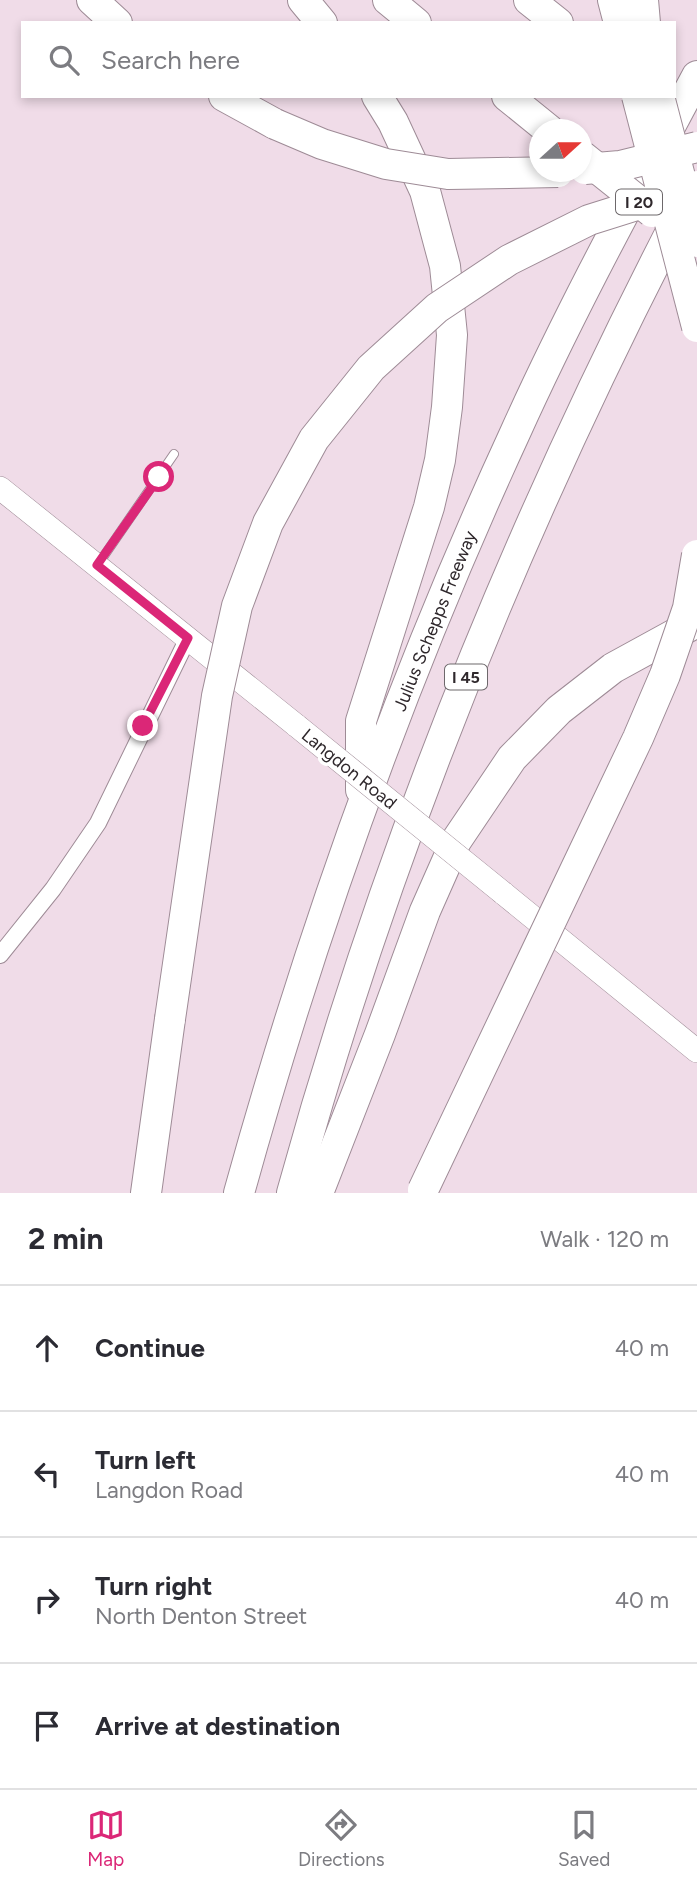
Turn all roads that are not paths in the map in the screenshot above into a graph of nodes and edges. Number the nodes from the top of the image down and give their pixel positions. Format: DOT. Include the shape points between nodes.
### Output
graph roads {
  1 [pos="92,0"];
  2 [pos="303,0"];
  3 [pos="388,0"];
  4 [pos="530,0"];
  5 [pos="613,0"];
  6 [pos="643,0"];
  7 [pos="115,21"];
  8 [pos="320,21"];
  9 [pos="414,21"];
  10 [pos="556,21"];
  11 [pos="618,21"];
  12 [pos="645,21"];
  13 [pos="697,76"];
  14 [pos="228,98"];
  15 [pos="378,98"];
  16 [pos="509,98"];
  17 [pos="639,98"];
  18 [pos="654,98"];
  19 [pos="660,98"];
  20 [pos="535,119"];
  21 [pos="697,132"];
  22 [pos="697,147"];
  23 [pos="592,164"];
  24 [pos="592,169"];
  25 [pos="529,173"];
  26 [pos="697,185"];
  27 [pos="697,242"];
  28 [pos="697,248"];
  29 [pos="697,330"];
  30 [pos="174,454"];
  31 [pos="0,488"];
  32 [pos="697,555"];
  33 [pos="97,565"];
  34 [pos="697,622"];
  35 [pos="188,638"];
  36 [pos="361,808"];
  37 [pos="0,955"];
  38 [pos="697,1051"];
  39 [pos="422,1192"];
  40 [pos="146,1193"];
  41 [pos="239,1193"];
  42 [pos="292,1193"];
  43 [pos="318,1193"];
  1 -- 7 [label="highway"];
  2 -- 8 [label="highway"];
  3 -- 9 [label="highway"];
  4 -- 10 [label="highway"];
  5 -- 11 [label="highway"];
  6 -- 12 [label="highway"];
  13 -- 36 [label="highway, Julius Schepps Freeway" via="605,248 520,422 437,612"];
  14 -- 25 [label="highway, bridge" via="322,144 386,164 448,174"];
  15 -- 36 [label="highway" via="425,191 446,266 452,335 447,407 429,507 361,721"];
  16 -- 20 [label="highway"];
  17 -- 29 [label="highway, bridge"];
  18 -- 21 [label="highway, bridge"];
  19 -- 27 [label="highway, bridge"];
  22 -- 24 [label="highway, bridge"];
  23 -- 28 [label="highway, I 20, bridge"];
  26 -- 40 [label="highway, bridge" via="589,220 509,260 437,308 371,368 314,439 268,523 237,606 217,696"];
  26 -- 42 [label="highway, I 45" via="585,404 476,654 379,912"];
  30 -- 33 [label="lane"];
  31 -- 33 [label="street, Langdon Road"];
  32 -- 39 [label="highway, bridge" via="688,608 638,738"];
  33 -- 35 [label="street, Langdon Road"];
  34 -- 43 [label="highway" via="613,668 559,710 512,758 456,841"];
  35 -- 37 [label="street" via="97,823 53,889"];
  35 -- 38 [label="street, Langdon Road, bridge"];
  36 -- 41 [label="highway, Julius Schepps Freeway" via="291,1016"];
}
